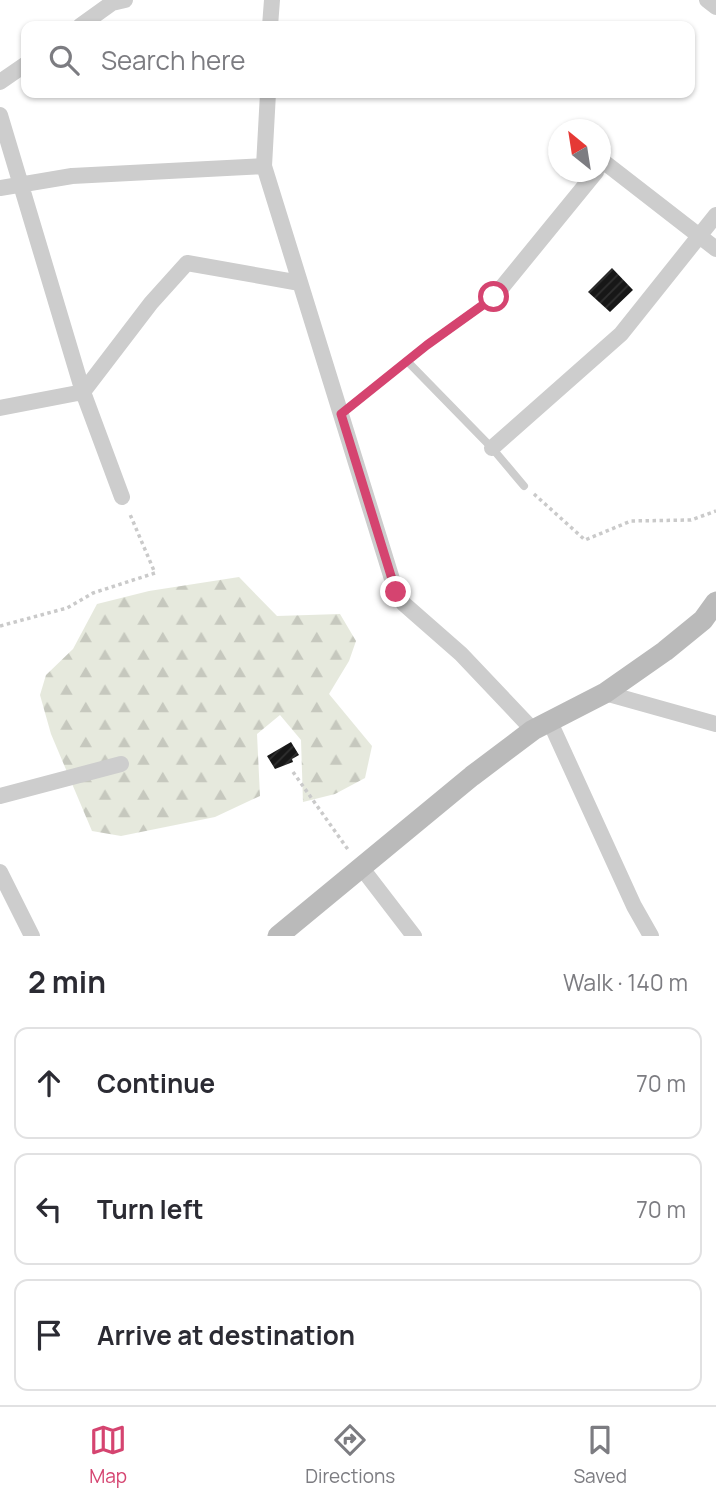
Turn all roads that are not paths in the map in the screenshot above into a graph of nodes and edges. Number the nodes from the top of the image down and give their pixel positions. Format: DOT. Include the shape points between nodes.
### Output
graph roads {
  1 [pos="125,0"];
  2 [pos="272,0"];
  3 [pos="707,0"];
  4 [pos="716,7"];
  5 [pos="87,21"];
  6 [pos="271,21"];
  7 [pos="21,67"];
  8 [pos="0,82"];
  9 [pos="268,98"];
  10 [pos="0,115"];
  11 [pos="264,166"];
  12 [pos="611,167"];
  13 [pos="588,182"];
  14 [pos="19,184"];
  15 [pos="0,188"];
  16 [pos="716,215"];
  17 [pos="700,236"];
  18 [pos="716,249"];
  19 [pos="300,282"];
  20 [pos="494,297"];
  21 [pos="407,361"];
  22 [pos="83,392"];
  23 [pos="0,408"];
  24 [pos="341,414"];
  25 [pos="492,448"];
  26 [pos="524,486"];
  27 [pos="122,497"];
  28 [pos="716,601"];
  29 [pos="605,693"];
  30 [pos="716,724"];
  31 [pos="542,726"];
  32 [pos="121,764"];
  33 [pos="0,796"];
  34 [pos="361,867"];
  35 [pos="0,872"];
  36 [pos="32,936"];
  37 [pos="278,936"];
  38 [pos="414,936"];
  39 [pos="651,936"];
  1 -- 5 [label="street"];
  2 -- 6 [label="street"];
  3 -- 4 [label="street"];
  7 -- 8 [label="street"];
  9 -- 11 [label="street"];
  10 -- 14 [label="street"];
  11 -- 14 [label="street" via="72,176"];
  11 -- 19 [label="street"];
  12 -- 17 [label="street"];
  13 -- 20 [label="street"];
  14 -- 15 [label="street"];
  14 -- 22 [label="street"];
  16 -- 17 [label="street"];
  17 -- 18 [label="street"];
  17 -- 25 [label="street" via="621,334"];
  19 -- 22 [label="street" via="187,263"];
  19 -- 24 [label="street"];
  20 -- 21 [label="lane"];
  21 -- 24 [label="lane"];
  21 -- 25 [label="lane"];
  22 -- 23 [label="street"];
  22 -- 27 [label="street"];
  24 -- 31 [label="street" via="396,592"];
  25 -- 26 [label="lane"];
  28 -- 29 [label="street" via="703,620"];
  29 -- 30 [label="street"];
  29 -- 31 [label="street"];
  31 -- 34 [label="street" via="472,776"];
  31 -- 39 [label="street"];
  32 -- 33 [label="street"];
  34 -- 37 [label="street"];
  34 -- 38 [label="street"];
  35 -- 36 [label="street"];
}
